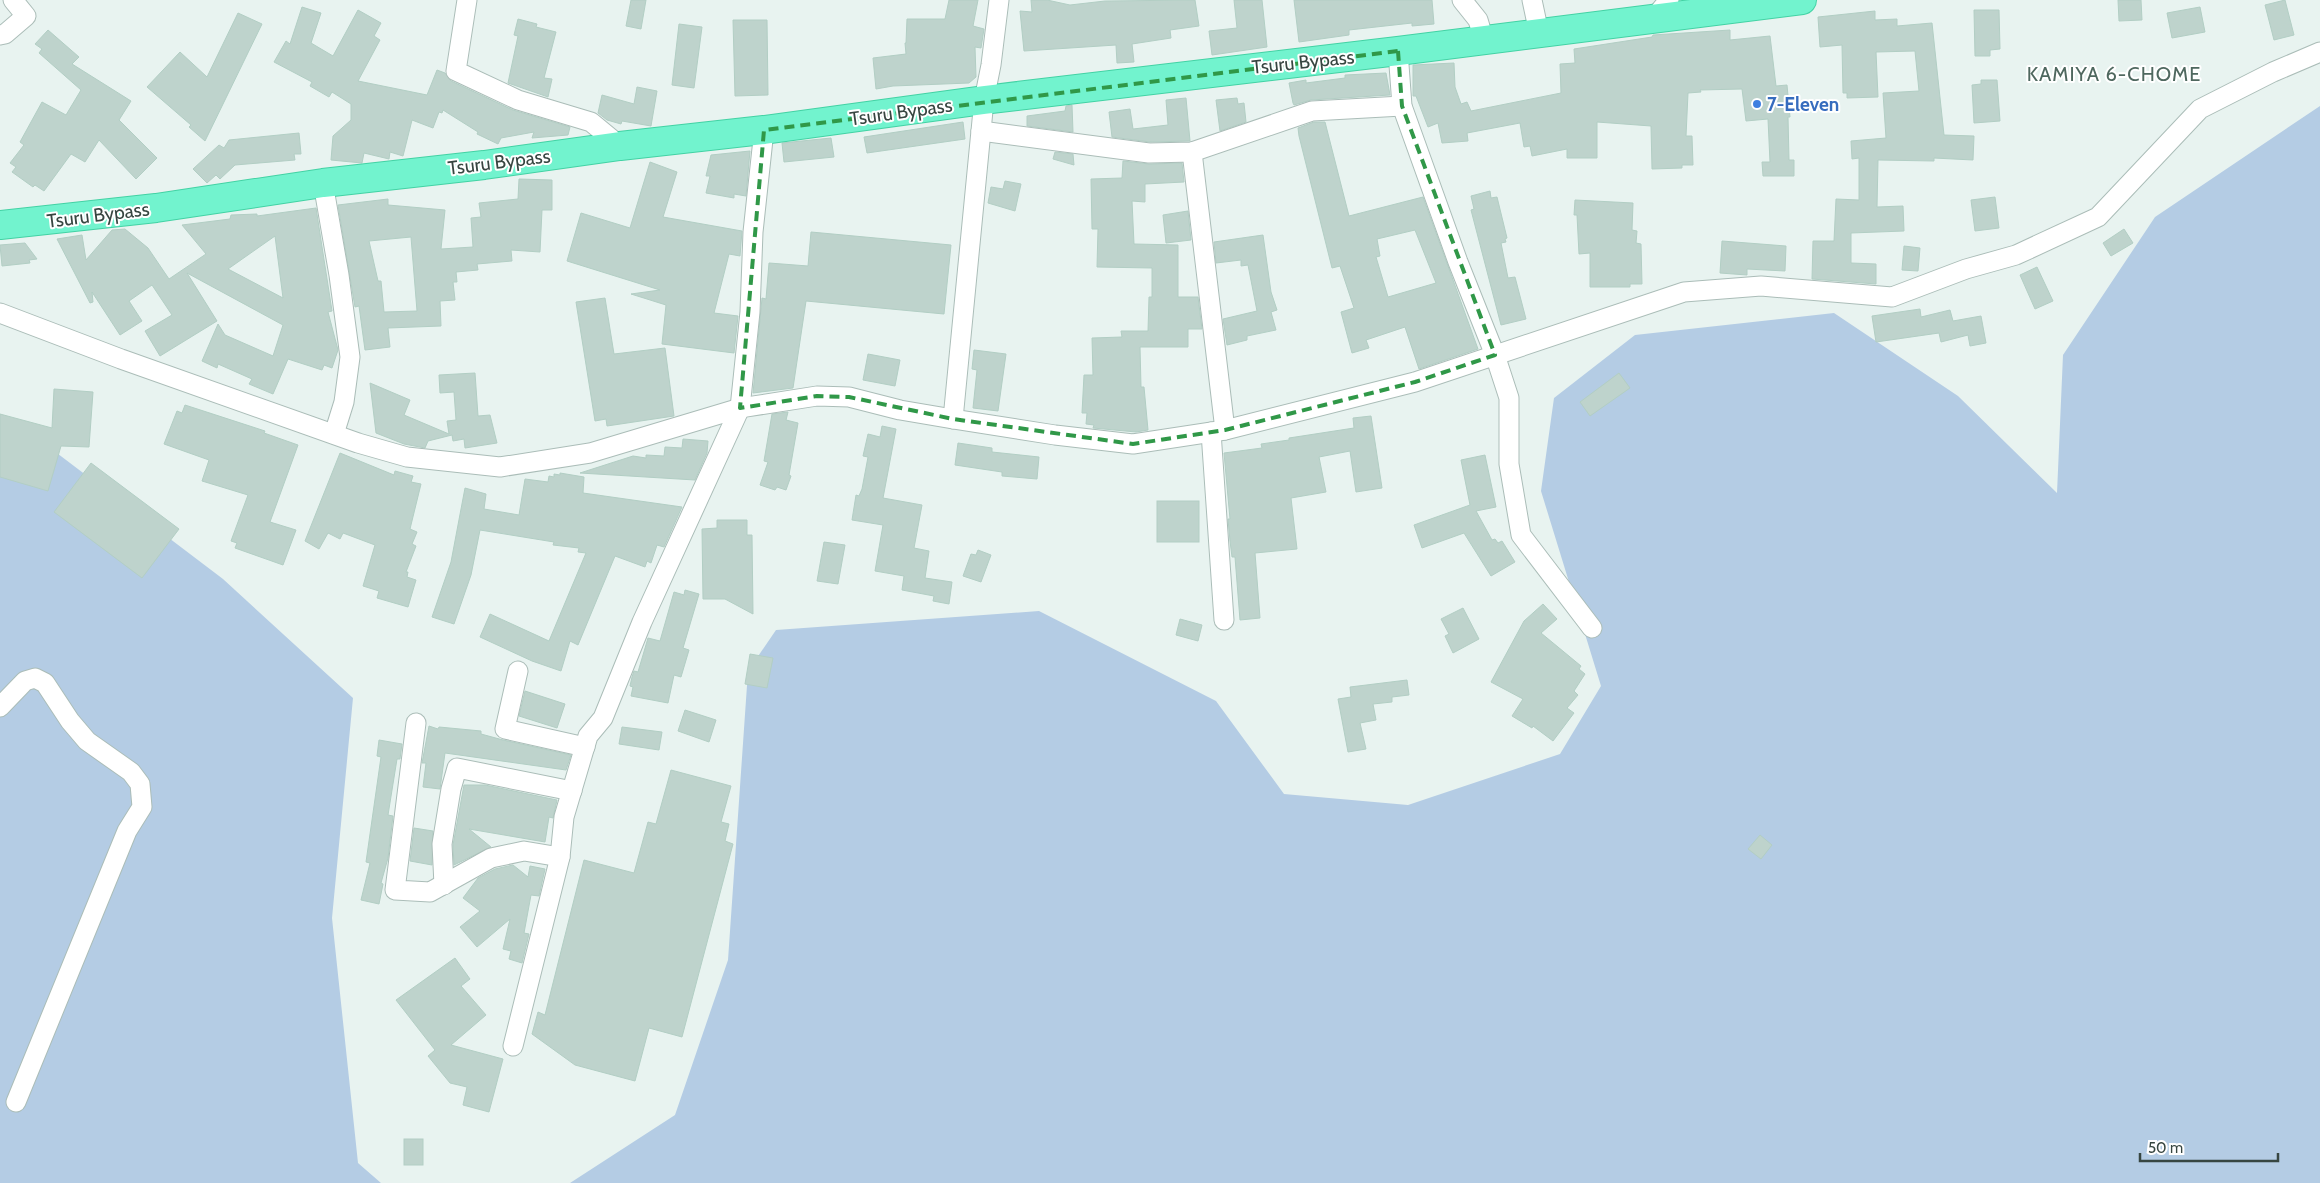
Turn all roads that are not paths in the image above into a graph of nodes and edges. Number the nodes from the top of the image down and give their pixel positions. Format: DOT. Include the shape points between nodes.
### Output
graph roads {
  1 [pos="14,0"];
  2 [pos="467,0"];
  3 [pos="999,0"];
  4 [pos="1462,0"];
  5 [pos="1532,0"];
  6 [pos="1802,0"];
  7 [pos="1662,9"];
  8 [pos="1539,33"];
  9 [pos="0,35"];
  10 [pos="1484,40"];
  11 [pos="1398,51"];
  12 [pos="2320,52"];
  13 [pos="984,100"];
  14 [pos="1402,106"];
  15 [pos="764,130"];
  16 [pos="981,131"];
  17 [pos="620,146"];
  18 [pos="1192,152"];
  19 [pos="323,183"];
  20 [pos="0,225"];
  21 [pos="0,313"];
  22 [pos="1495,355"];
  23 [pos="740,408"];
  24 [pos="954,419"];
  25 [pos="1218,431"];
  26 [pos="334,434"];
  27 [pos="1224,620"];
  28 [pos="1592,628"];
  29 [pos="518,671"];
  30 [pos="0,707"];
  31 [pos="416,724"];
  32 [pos="585,747"];
  33 [pos="572,791"];
  34 [pos="560,857"];
  35 [pos="444,885"];
  36 [pos="513,1046"];
  37 [pos="16,1102"];
  1 -- 9 [label="street" via="26,16"];
  2 -- 17 [label="street" via="456,71 518,100 591,122"];
  3 -- 13 [label="street"];
  4 -- 10 [label="street" via="1478,20"];
  5 -- 8 [label="street"];
  6 -- 7 [label="highway, Tsuru Bypass"];
  7 -- 8 [label="highway, Tsuru Bypass"];
  8 -- 10 [label="highway, Tsuru Bypass"];
  10 -- 11 [label="highway, Tsuru Bypass"];
  11 -- 13 [label="highway, Tsuru Bypass"];
  11 -- 14 [label="street"];
  12 -- 22 [label="street" via="2200,109 2098,217 2016,255 1966,269 1892,298 1761,286 1684,292"];
  13 -- 15 [label="highway, Tsuru Bypass"];
  13 -- 16 [label="street"];
  14 -- 18 [label="street" via="1312,112"];
  14 -- 22 [label="street"];
  15 -- 17 [label="highway, Tsuru Bypass"];
  15 -- 23 [label="street"];
  16 -- 18 [label="street" via="1149,153"];
  16 -- 24 [label="street"];
  17 -- 19 [label="highway, Tsuru Bypass"];
  18 -- 25 [label="street"];
  19 -- 20 [label="highway, Tsuru Bypass" via="156,208"];
  19 -- 26 [label="street" via="350,357 344,402"];
  21 -- 26 [label="street"];
  22 -- 25 [label="street" via="1415,382"];
  22 -- 28 [label="street" via="1509,398 1509,464 1520,535"];
  23 -- 24 [label="street" via="817,396 849,397"];
  23 -- 26 [label="street" via="590,453 500,467 407,457"];
  23 -- 32 [label="street" via="642,622 603,718 588,736"];
  24 -- 25 [label="street" via="1133,444"];
  25 -- 27 [label="street"];
  29 -- 32 [label="street" via="505,729"];
  30 -- 37 [label="street" via="25,681 35,678 45,683 87,741 131,772 140,784 142,807 126,830"];
  31 -- 35 [label="street" via="395,890 430,892"];
  32 -- 33 [label="street"];
  33 -- 34 [label="street" via="564,818"];
  33 -- 35 [label="street" via="458,768 451,789 442,844"];
  34 -- 35 [label="street" via="524,851 491,858"];
  34 -- 36 [label="street"];
}
